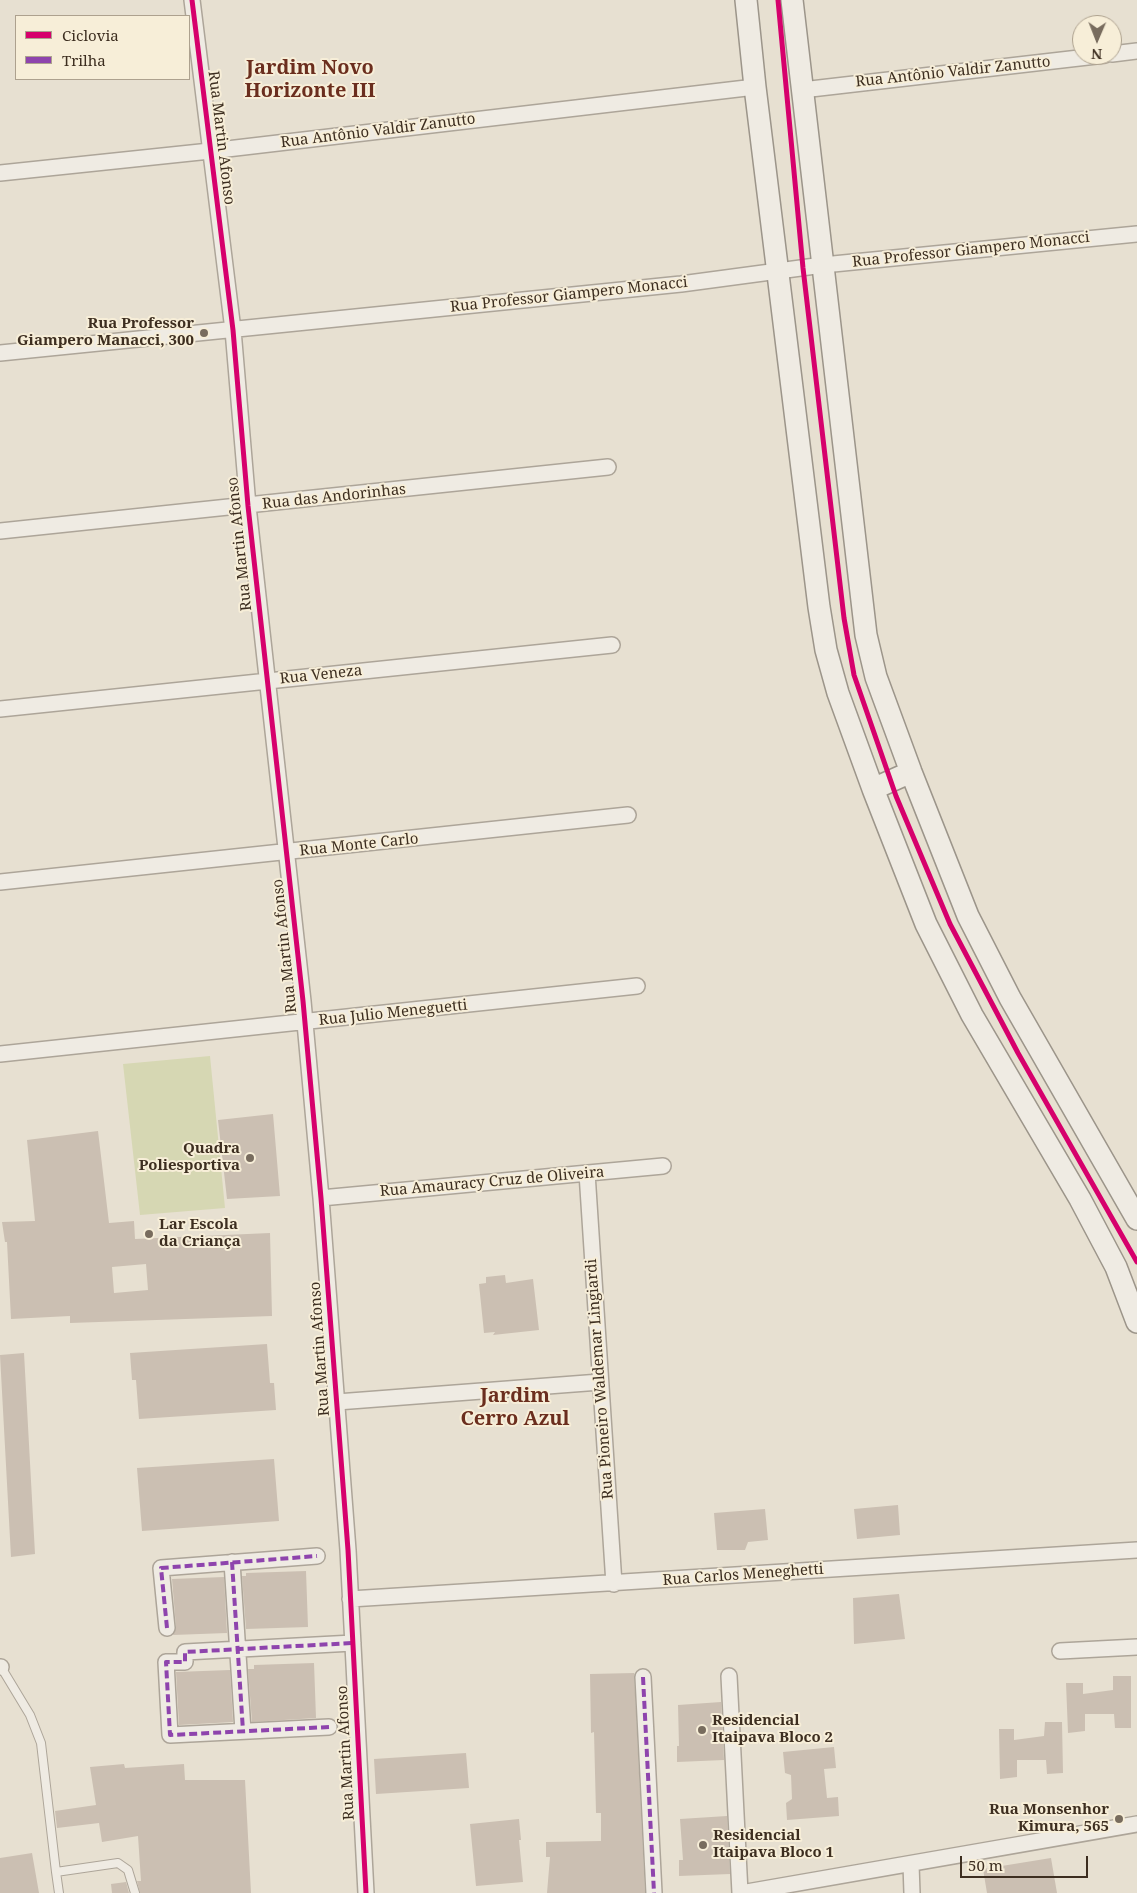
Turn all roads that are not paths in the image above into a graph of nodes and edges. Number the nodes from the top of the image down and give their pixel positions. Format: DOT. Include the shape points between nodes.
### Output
graph roads {
  1 [pos="192,0"];
  2 [pos="746,0"];
  3 [pos="792,0"];
  4 [pos="1137,51"];
  5 [pos="1122,53"];
  6 [pos="1072,59"];
  7 [pos="755,87"];
  8 [pos="802,90"];
  9 [pos="210,151"];
  10 [pos="0,173"];
  11 [pos="1137,234"];
  12 [pos="823,265"];
  13 [pos="779,270"];
  14 [pos="232,330"];
  15 [pos="0,353"];
  16 [pos="608,467"];
  17 [pos="248,506"];
  18 [pos="0,531"];
  19 [pos="612,645"];
  20 [pos="267,680"];
  21 [pos="0,709"];
  22 [pos="911,772"];
  23 [pos="873,789"];
  24 [pos="628,814"];
  25 [pos="288,853"];
  26 [pos="0,882"];
  27 [pos="637,986"];
  28 [pos="305,1022"];
  29 [pos="0,1054"];
  30 [pos="663,1166"];
  31 [pos="587,1174"];
  32 [pos="321,1198"];
  33 [pos="1137,1219"];
  34 [pos="1137,1322"];
  35 [pos="600,1382"];
  36 [pos="337,1402"];
  37 [pos="1137,1550"];
  38 [pos="317,1556"];
  39 [pos="232,1562"];
  40 [pos="614,1584"];
  41 [pos="350,1599"];
  42 [pos="166,1628"];
  43 [pos="352,1644"];
  44 [pos="1137,1647"];
  45 [pos="238,1650"];
  46 [pos="1060,1651"];
  47 [pos="1,1667"];
  48 [pos="729,1676"];
  49 [pos="642,1677"];
  50 [pos="328,1727"];
  51 [pos="243,1731"];
  52 [pos="1137,1824"];
  53 [pos="911,1864"];
  54 [pos="56,1872"];
  55 [pos="59,1893"];
  56 [pos="135,1893"];
  57 [pos="366,1893"];
  58 [pos="654,1893"];
  59 [pos="741,1893"];
  60 [pos="912,1893"];
  1 -- 9 [label="street, Rua Martin Afonso"];
  2 -- 7 [label="main road"];
  3 -- 8 [label="main road"];
  4 -- 5 [label="street"];
  6 -- 8 [label="street, Rua Antônio Valdir Zanutto"];
  7 -- 9 [label="street, Rua Antônio Valdir Zanutto"];
  7 -- 13 [label="main road"];
  8 -- 12 [label="main road"];
  9 -- 10 [label="street, Rua Antônio Valdir Zanutto"];
  9 -- 14 [label="street, Rua Martin Afonso"];
  11 -- 12 [label="street, Rua Professor Giampero Monacci"];
  12 -- 13 [label="street, Rua Professor Giampero Monacci"];
  12 -- 22 [label="main road" via="866,635 876,678"];
  13 -- 14 [label="street, Rua Professor Giampero Monacci" via="681,284"];
  13 -- 23 [label="main road" via="826,650"];
  14 -- 15 [label="street, Rua Professor Giampero Monacci"];
  14 -- 17 [label="street, Rua Martin Afonso"];
  16 -- 17 [label="street, Rua das Andorinhas"];
  17 -- 18 [label="street, Rua das Andorinhas"];
  17 -- 20 [label="street, Rua Martin Afonso"];
  19 -- 20 [label="street, Rua Veneza"];
  20 -- 21 [label="street, Rua Veneza"];
  20 -- 25 [label="street, Rua Martin Afonso"];
  22 -- 23 [label="main road"];
  22 -- 33 [label="main road" via="968,916 1010,998"];
  23 -- 34 [label="main road" via="926,924 972,1015 1098,1233 1116,1267"];
  24 -- 25 [label="street, Rua Monte Carlo"];
  25 -- 26 [label="street, Rua Monte Carlo"];
  25 -- 28 [label="street, Rua Martin Afonso"];
  27 -- 28 [label="street, Rua Julio Meneguetti"];
  28 -- 29 [label="street, Rua Julio Meneguetti"];
  28 -- 32 [label="street, Rua Martin Afonso"];
  30 -- 31 [label="street, Rua Amauracy Cruz de Oliveira"];
  31 -- 32 [label="street, Rua Amauracy Cruz de Oliveira"];
  31 -- 35 [label="street, Rua Pioneiro Waldemar Lingiardi"];
  32 -- 36 [label="street, Rua Martin Afonso"];
  35 -- 36 [label="street"];
  35 -- 40 [label="street, Rua Pioneiro Waldemar Lingiardi"];
  36 -- 41 [label="street, Rua Martin Afonso"];
  37 -- 40 [label="street, Rua Carlos Meneghetti"];
  38 -- 39 [label="street"];
  39 -- 42 [label="street" via="161,1568"];
  39 -- 45 [label="street"];
  40 -- 41 [label="street, Rua Carlos Meneghetti"];
  41 -- 43 [label="street, Rua Martin Afonso"];
  43 -- 45 [label="street"];
  43 -- 57 [label="street, Rua Martin Afonso"];
  44 -- 46 [label="street"];
  45 -- 51 [label="street"];
  45 -- 51 [label="street" via="185,1652 185,1662 166,1662 170,1735"];
  47 -- 54 [label="lane" via="30,1715 41,1743"];
  48 -- 59 [label="street"];
  49 -- 58 [label="street"];
  50 -- 51 [label="street"];
  52 -- 53 [label="street"];
  53 -- 59 [label="street"];
  53 -- 60 [label="street"];
  54 -- 55 [label="lane"];
  54 -- 56 [label="lane" via="118,1863 128,1870"];
}
